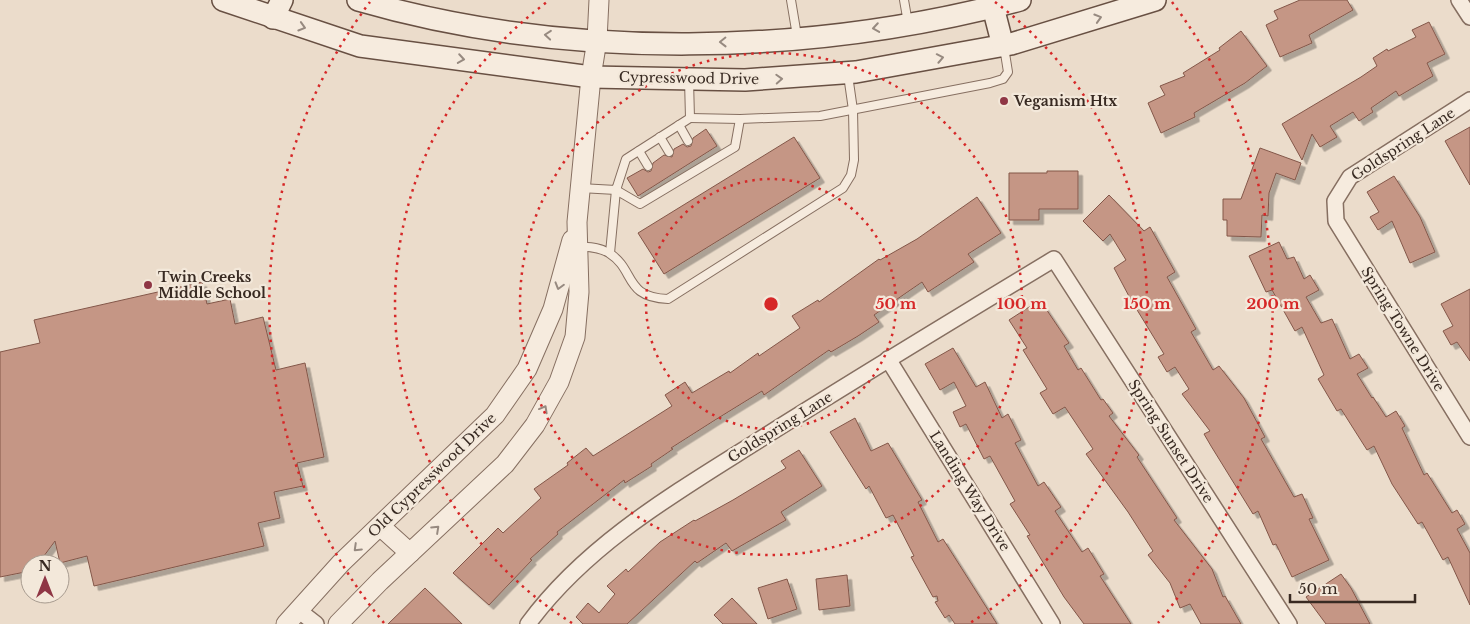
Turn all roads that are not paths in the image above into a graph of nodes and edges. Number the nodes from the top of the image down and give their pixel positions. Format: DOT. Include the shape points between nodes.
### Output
graph roads {
  1 [pos="223,0"];
  2 [pos="358,0"];
  3 [pos="599,0"];
  4 [pos="791,0"];
  5 [pos="904,0"];
  6 [pos="1020,0"];
  7 [pos="1154,0"];
  8 [pos="1459,0"];
  9 [pos="993,7"];
  10 [pos="278,9"];
  11 [pos="1470,16"];
  12 [pos="908,23"];
  13 [pos="797,38"];
  14 [pos="597,40"];
  15 [pos="1003,46"];
  16 [pos="848,73"];
  17 [pos="591,77"];
  18 [pos="689,80"];
  19 [pos="1470,100"];
  20 [pos="853,110"];
  21 [pos="690,118"];
  22 [pos="740,119"];
  23 [pos="679,125"];
  24 [pos="660,137"];
  25 [pos="688,141"];
  26 [pos="639,151"];
  27 [pos="669,152"];
  28 [pos="698,158"];
  29 [pos="648,166"];
  30 [pos="703,166"];
  31 [pos="680,170"];
  32 [pos="684,177"];
  33 [pos="580,188"];
  34 [pos="616,190"];
  35 [pos="1336,221"];
  36 [pos="577,222"];
  37 [pos="578,246"];
  38 [pos="610,253"];
  39 [pos="1054,259"];
  40 [pos="888,359"];
  41 [pos="1470,437"];
  42 [pos="380,526"];
  43 [pos="410,553"];
  44 [pos="292,617"];
  45 [pos="316,624"];
  46 [pos="338,624"];
  47 [pos="528,624"];
  48 [pos="1052,624"];
  49 [pos="1289,624"];
  1 -- 10 [label="main road, Cypresswood Drive"];
  14 -- 2 [label="main road, one-way" via="510,32 436,19"];
  3 -- 14 [label="street, Old Cypresswood Drive"];
  4 -- 13 [label="lane"];
  5 -- 12 [label="lane"];
  6 -- 9 [label="main road"];
  15 -- 7 [label="main road, Cypresswood Drive, one-way"];
  8 -- 11 [label="street"];
  9 -- 12 [label="main road"];
  9 -- 15 [label="main road"];
  10 -- 17 [label="main road, Cypresswood Drive, one-way" via="360,46"];
  12 -- 13 [label="main road, one-way"];
  13 -- 14 [label="main road, one-way" via="682,43"];
  14 -- 17 [label="street, Old Cypresswood Drive"];
  16 -- 15 [label="main road, Cypresswood Drive, one-way"];
  15 -- 20 [label="lane" via="1008,72 1003,79"];
  18 -- 16 [label="main road, Cypresswood Drive, one-way"];
  16 -- 20 [label="lane"];
  17 -- 18 [label="main road, Cypresswood Drive"];
  17 -- 33 [label="street, Old Cypresswood Drive"];
  18 -- 21 [label="lane"];
  19 -- 35 [label="street, Goldspring Lane" via="1350,176 1335,201"];
  20 -- 22 [label="lane" via="820,116"];
  20 -- 38 [label="lane" via="854,160 851,175 843,188 668,299 649,298 635,286"];
  21 -- 22 [label="lane"];
  21 -- 23 [label="lane"];
  22 -- 30 [label="lane" via="735,147"];
  23 -- 24 [label="lane"];
  23 -- 25 [label="lane"];
  24 -- 26 [label="lane"];
  24 -- 27 [label="lane"];
  26 -- 29 [label="lane"];
  26 -- 34 [label="lane" via="626,159"];
  28 -- 30 [label="lane"];
  30 -- 32 [label="lane"];
  31 -- 32 [label="lane"];
  32 -- 34 [label="lane" via="660,187 640,204"];
  33 -- 34 [label="lane"];
  33 -- 36 [label="street, Old Cypresswood Drive"];
  34 -- 38 [label="lane"];
  35 -- 41 [label="street, Spring Towne Drive"];
  36 -- 37 [label="street, Old Cypresswood Drive"];
  36 -- 42 [label="street, Old Cypresswood Drive, one-way" via="553,309 527,369 495,415"];
  37 -- 38 [label="lane"];
  43 -- 37 [label="street, Old Cypresswood Drive, one-way" via="505,464 536,425 559,382 575,337 580,292"];
  39 -- 40 [label="street, Goldspring Lane"];
  39 -- 49 [label="street, Spring Sunset Drive"];
  40 -- 47 [label="street, Goldspring Lane" via="663,501 588,559"];
  40 -- 48 [label="street, Landing Way Drive"];
  42 -- 43 [label="street"];
  42 -- 44 [label="street, Old Cypresswood Drive, one-way"];
  43 -- 46 [label="street, Old Cypresswood Drive"];
  44 -- 45 [label="street"];
}
